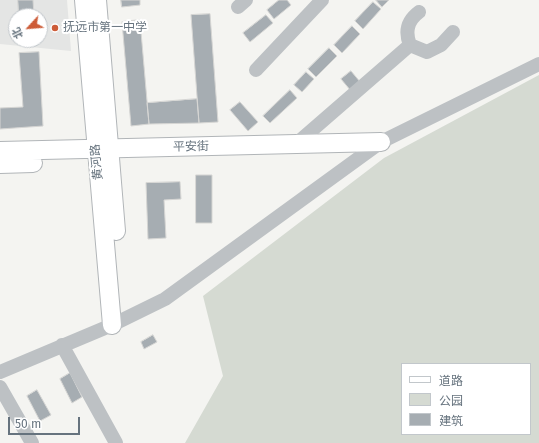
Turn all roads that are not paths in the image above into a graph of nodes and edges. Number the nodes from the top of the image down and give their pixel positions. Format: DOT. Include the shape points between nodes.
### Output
graph roads {
  1 [pos="84,0"];
  2 [pos="97,0"];
  3 [pos="322,0"];
  4 [pos="419,12"];
  5 [pos="453,32"];
  6 [pos="410,45"];
  7 [pos="539,64"];
  8 [pos="256,70"];
  9 [pos="296,144"];
  10 [pos="374,147"];
  11 [pos="0,151"];
  12 [pos="103,155"];
  13 [pos="0,164"];
  14 [pos="117,322"];
  15 [pos="62,345"];
  16 [pos="0,372"];
  17 [pos="0,387"];
  18 [pos="32,443"];
  19 [pos="116,443"];
  1 -- 12 [label="main road, 黄河路"];
  2 -- 12 [label="main road, 黄河路"];
  3 -- 8 [label="street"];
  4 -- 6 [label="street" via="407,27 406,36"];
  5 -- 6 [label="street" via="441,45 427,52"];
  6 -- 9 [label="street"];
  7 -- 10 [label="street"];
  9 -- 10 [label="main road, 平安街"];
  9 -- 12 [label="main road, 平安街"];
  10 -- 12 [label="main road, 平安街"];
  10 -- 14 [label="street" via="165,299"];
  11 -- 12 [label="main road, 平安街"];
  12 -- 13 [label="main road, 平安街"];
  12 -- 14 [label="main road, 黄河路"];
  14 -- 15 [label="street"];
  15 -- 16 [label="street"];
  15 -- 19 [label="street"];
  17 -- 18 [label="street"];
}
